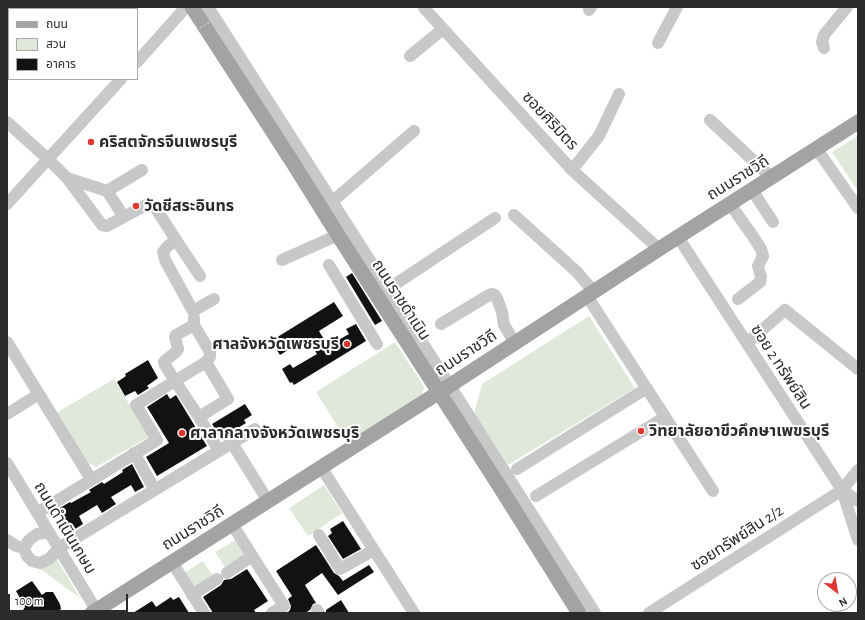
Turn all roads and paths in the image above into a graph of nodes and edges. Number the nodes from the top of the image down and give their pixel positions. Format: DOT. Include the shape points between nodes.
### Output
graph roads {
  1 [pos="186,7"];
  2 [pos="192,7"];
  3 [pos="208,7"];
  4 [pos="677,7"];
  5 [pos="847,7"];
  6 [pos="425,8"];
  7 [pos="217,18"];
  8 [pos="443,29"];
  9 [pos="198,30"];
  10 [pos="658,43"];
  11 [pos="824,48"];
  12 [pos="410,56"];
  13 [pos="233,58"];
  14 [pos="138,61"];
  15 [pos="120,80"];
  16 [pos="619,94"];
  17 [pos="710,120"];
  18 [pos="7,122"];
  19 [pos="858,122"];
  20 [pos="414,131"];
  21 [pos="816,148"];
  22 [pos="48,159"];
  23 [pos="299,160"];
  24 [pos="142,170"];
  25 [pos="572,170"];
  26 [pos="66,178"];
  27 [pos="772,178"];
  28 [pos="752,190"];
  29 [pos="107,191"];
  30 [pos="333,201"];
  31 [pos="7,204"];
  32 [pos="730,204"];
  33 [pos="858,208"];
  34 [pos="514,215"];
  35 [pos="124,217"];
  36 [pos="495,218"];
  37 [pos="773,222"];
  38 [pos="338,235"];
  39 [pos="678,237"];
  40 [pos="176,240"];
  41 [pos="659,249"];
  42 [pos="282,260"];
  43 [pos="329,265"];
  44 [pos="200,276"];
  45 [pos="591,294"];
  46 [pos="388,296"];
  47 [pos="214,299"];
  48 [pos="738,299"];
  49 [pos="193,311"];
  50 [pos="441,324"];
  51 [pos="194,325"];
  52 [pos="7,342"];
  53 [pos="515,343"];
  54 [pos="377,344"];
  55 [pos="747,344"];
  56 [pos="206,362"];
  57 [pos="858,369"];
  58 [pos="175,381"];
  59 [pos="647,388"];
  60 [pos="444,389"];
  61 [pos="39,394"];
  62 [pos="7,414"];
  63 [pos="665,416"];
  64 [pos="199,417"];
  65 [pos="255,429"];
  66 [pos="232,443"];
  67 [pos="220,451"];
  68 [pos="134,453"];
  69 [pos="7,463"];
  70 [pos="321,467"];
  71 [pos="517,469"];
  72 [pos="858,470"];
  73 [pos="91,479"];
  74 [pos="503,481"];
  75 [pos="155,490"];
  76 [pos="842,490"];
  77 [pos="713,491"];
  78 [pos="536,496"];
  79 [pos="858,500"];
  80 [pos="268,501"];
  81 [pos="37,513"];
  82 [pos="232,524"];
  83 [pos="49,532"];
  84 [pos="319,535"];
  85 [pos="858,540"];
  86 [pos="8,543"];
  87 [pos="24,548"];
  88 [pos="59,548"];
  89 [pos="374,550"];
  90 [pos="252,556"];
  91 [pos="172,562"];
  92 [pos="192,595"];
  93 [pos="95,612"];
  94 [pos="204,613"];
  95 [pos="272,613"];
  96 [pos="414,613"];
  97 [pos="579,613"];
  98 [pos="595,613"];
  99 [pos="649,613"];
  1 -- 14 [label="street"];
  2 -- 13 [label="main road, ถนนราชดำเนิน"];
  3 -- 13 [label="street"];
  4 -- 10 [label="street"];
  5 -- 11 [label="street" via="824,35"];
  6 -- 8 [label="street, ซอยศิริมิตร"];
  7 -- 9 [label="path, bridge"];
  8 -- 12 [label="street"];
  8 -- 25 [label="street, ซอยศิริมิตร"];
  13 -- 23 [label="main road, ถนนราชดำเนิน"];
  15 -- 22 [label="street"];
  16 -- 25 [label="street" via="599,136"];
  17 -- 27 [label="street"];
  18 -- 22 [label="street"];
  19 -- 21 [label="main road, ถนนราชวิถี"];
  20 -- 30 [label="street"];
  21 -- 27 [label="main road, ถนนราชวิถี"];
  21 -- 33 [label="street"];
  22 -- 26 [label="street"];
  22 -- 31 [label="street"];
  23 -- 30 [label="street"];
  23 -- 38 [label="main road, ถนนราชดำเนิน"];
  24 -- 29 [label="street"];
  25 -- 41 [label="street, ซอยศิริมิตร"];
  26 -- 29 [label="street"];
  26 -- 35 [label="street" via="102,225 107,226"];
  27 -- 28 [label="main road, ถนนราชวิถี"];
  28 -- 32 [label="main road, ถนนราชวิถี"];
  28 -- 37 [label="street"];
  29 -- 35 [label="street"];
  30 -- 46 [label="street"];
  32 -- 39 [label="main road, ถนนราชวิถี"];
  32 -- 48 [label="street" via="761,249 763,256 758,266 760,282"];
  34 -- 45 [label="street" via="577,272"];
  35 -- 40 [label="street" via="151,204"];
  36 -- 46 [label="street"];
  38 -- 42 [label="street"];
  38 -- 46 [label="main road, ถนนราชดำเนิน"];
  39 -- 41 [label="main road, ถนนราชวิถี"];
  39 -- 55 [label="street, ซอย 2 ทรัพย์สิน"];
  40 -- 44 [label="street"];
  40 -- 49 [label="street" via="165,249 163,256"];
  41 -- 45 [label="main road, ถนนราชวิถี"];
  43 -- 54 [label="street"];
  45 -- 53 [label="main road, ถนนราชวิถี"];
  45 -- 59 [label="street"];
  46 -- 60 [label="main road, ถนนราชดำเนิน"];
  47 -- 49 [label="street"];
  49 -- 51 [label="street"];
  50 -- 53 [label="street" via="492,294 497,298 504,325"];
  51 -- 56 [label="street" via="210,352"];
  51 -- 58 [label="street" via="176,335 178,349 164,362"];
  52 -- 61 [label="street"];
  53 -- 60 [label="main road, ถนนราชวิถี"];
  55 -- 57 [label="street" via="786,310"];
  55 -- 76 [label="street, ซอย 2 ทรัพย์สิน"];
  56 -- 58 [label="street"];
  56 -- 64 [label="street" via="228,399"];
  58 -- 64 [label="street"];
  58 -- 68 [label="street" via="136,405 157,440"];
  59 -- 63 [label="street"];
  59 -- 71 [label="street"];
  60 -- 70 [label="main road, ถนนราชวิถี"];
  60 -- 74 [label="main road, ถนนราชดำเนิน"];
  61 -- 62 [label="street"];
  61 -- 73 [label="street"];
  63 -- 77 [label="street"];
  63 -- 78 [label="street"];
  64 -- 67 [label="street"];
  65 -- 66 [label="street"];
  66 -- 67 [label="street"];
  66 -- 80 [label="street"];
  67 -- 75 [label="street"];
  68 -- 73 [label="street"];
  68 -- 75 [label="street"];
  69 -- 81 [label="street, ถนนดำเนินเกษม"];
  70 -- 80 [label="main road, ถนนราชวิถี"];
  70 -- 89 [label="street"];
  72 -- 76 [label="street, ซอยทรัพย์สิน 2/2"];
  73 -- 81 [label="street"];
  74 -- 97 [label="main road, ถนนราชดำเนิน"];
  74 -- 98 [label="street"];
  75 -- 88 [label="street"];
  76 -- 79 [label="street"];
  76 -- 85 [label="street, ซอย 2 ทรัพย์สิน"];
  76 -- 99 [label="street, ซอยทรัพย์สิน 2/2"];
  80 -- 82 [label="main road, ถนนราชวิถี"];
  81 -- 83 [label="street, ถนนดำเนินเกษม"];
  82 -- 90 [label="street"];
  82 -- 91 [label="main road, ถนนราชวิถี"];
  83 -- 87 [label="street" via="37,534"];
  83 -- 88 [label="street, ถนนดำเนินเกษม"];
  84 -- 89 [label="street" via="340,569"];
  86 -- 87 [label="street"];
  87 -- 88 [label="street" via="32,561 40,563 49,559"];
  88 -- 93 [label="street, ถนนดำเนินเกษม"];
  89 -- 96 [label="street"];
  90 -- 92 [label="street"];
  90 -- 95 [label="street" via="284,606"];
  91 -- 92 [label="street"];
  91 -- 93 [label="main road, ถนนราชวิถี"];
  92 -- 94 [label="street"];
}
